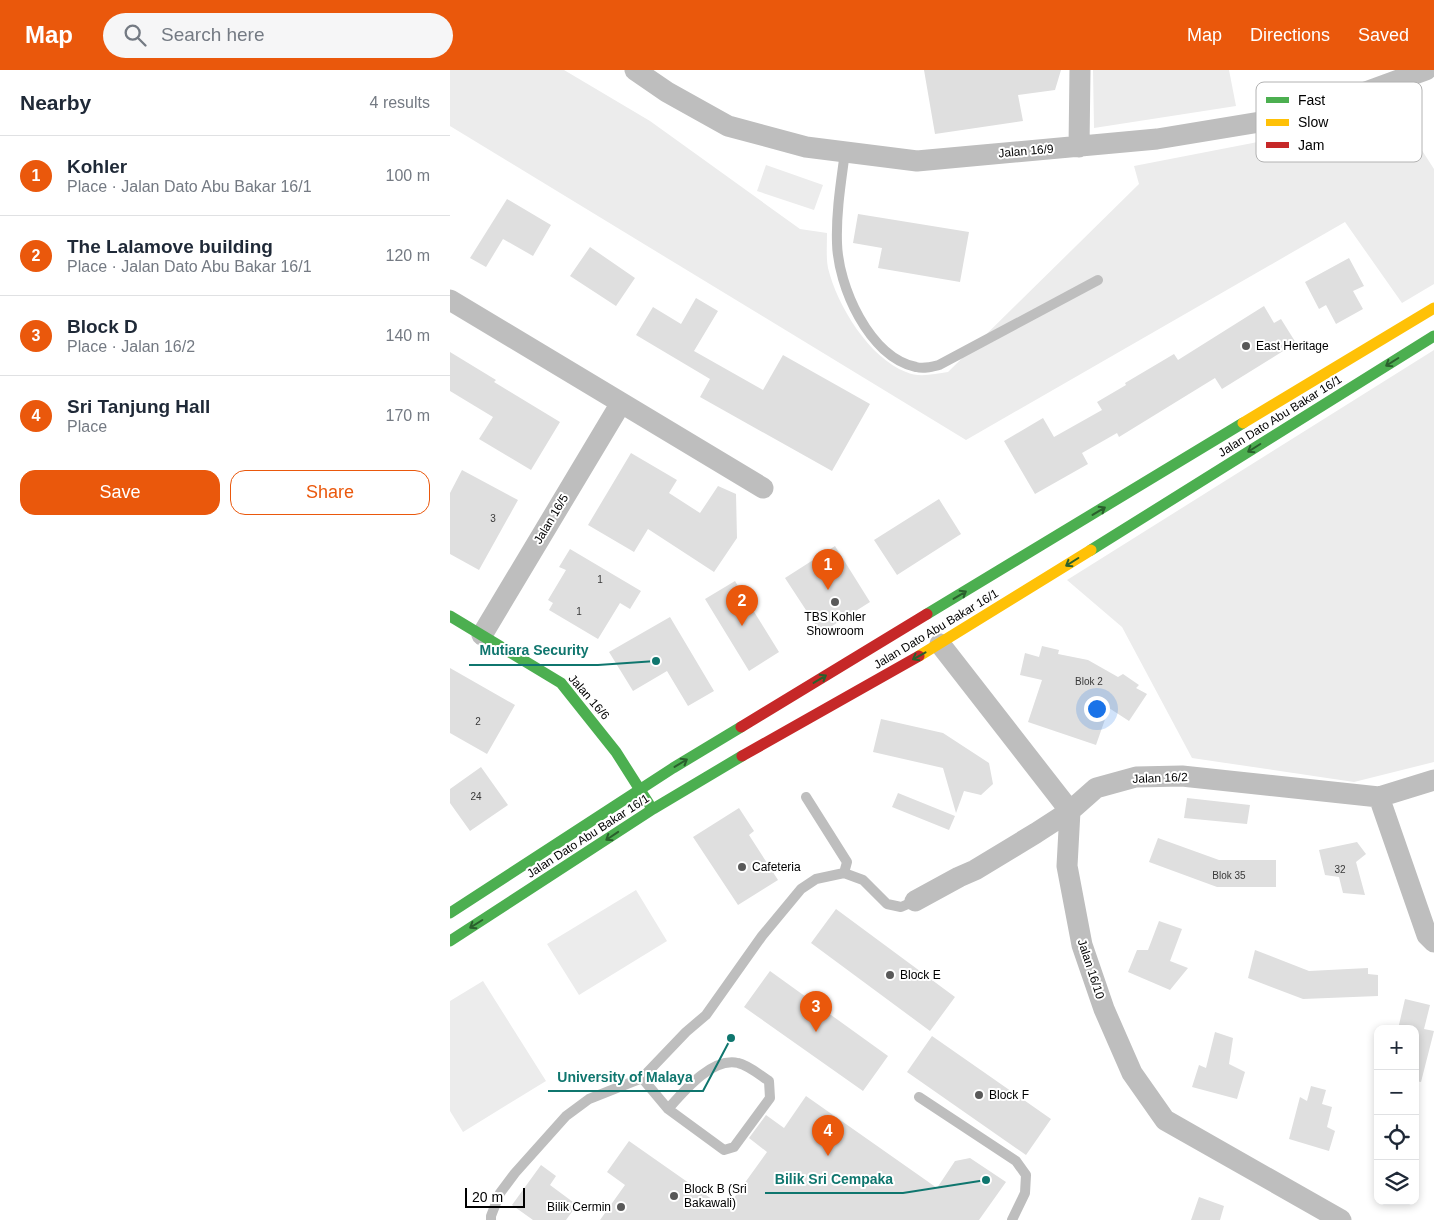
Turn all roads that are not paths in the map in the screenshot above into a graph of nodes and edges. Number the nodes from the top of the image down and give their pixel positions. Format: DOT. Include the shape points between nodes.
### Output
graph roads {
  1 [pos="635,70"];
  2 [pos="1080,70"];
  3 [pos="1426,70"];
  4 [pos="1393,82"];
  5 [pos="1256,123"];
  6 [pos="1079,146"];
  7 [pos="845,152"];
  8 [pos="1098,280"];
  9 [pos="450,300"];
  10 [pos="1434,308"];
  11 [pos="1434,336"];
  12 [pos="621,403"];
  13 [pos="763,488"];
  14 [pos="450,616"];
  15 [pos="482,635"];
  16 [pos="940,644"];
  17 [pos="1434,780"];
  18 [pos="640,789"];
  19 [pos="806,797"];
  20 [pos="1379,797"];
  21 [pos="653,809"];
  22 [pos="1070,811"];
  23 [pos="844,873"];
  24 [pos="915,901"];
  25 [pos="450,913"];
  26 [pos="450,941"];
  27 [pos="1434,942"];
  28 [pos="642,1078"];
  29 [pos="919,1097"];
  30 [pos="668,1109"];
  31 [pos="491,1220"];
  32 [pos="1012,1220"];
  33 [pos="1341,1220"];
  1 -- 7 [label="street, Jalan 16/9" via="728,126 806,146"];
  2 -- 6 [label="street"];
  3 -- 4 [label="street, Jalan 16/9"];
  5 -- 6 [label="street, Jalan 16/9" via="1157,139"];
  6 -- 7 [label="street, Jalan 16/9" via="917,162"];
  7 -- 8 [label="lane" via="838,204 839,266 846,290 873,338 904,363 927,368 938,365"];
  9 -- 12 [label="street"];
  18 -- 10 [label="main road, Jalan Dato Abu Bakar 16/1, one-way"];
  11 -- 16 [label="main road, Jalan Dato Abu Bakar 16/1, one-way"];
  12 -- 13 [label="street"];
  12 -- 15 [label="street, Jalan 16/5"];
  14 -- 15 [label="main road, Jalan 16/6"];
  15 -- 18 [label="main road, Jalan 16/6" via="561,683 616,752"];
  16 -- 21 [label="main road, Jalan Dato Abu Bakar 16/1, one-way"];
  16 -- 22 [label="street"];
  17 -- 20 [label="street, Jalan 16/2"];
  18 -- 21 [label="main road, Jalan 16/6"];
  18 -- 25 [label="main road, Jalan Dato Abu Bakar 16/1"];
  19 -- 23 [label="lane" via="847,862"];
  20 -- 22 [label="street, Jalan 16/2" via="1182,776 1136,776 1096,788"];
  20 -- 27 [label="street" via="1426,935"];
  21 -- 26 [label="main road, Jalan Dato Abu Bakar 16/1, one-way"];
  22 -- 24 [label="street, Jalan 16/2" via="975,870"];
  22 -- 33 [label="street, Jalan 16/10" via="1067,866 1082,945 1104,1010 1132,1073 1165,1120"];
  23 -- 24 [label="lane" via="863,880 887,904 901,907"];
  23 -- 28 [label="lane" via="816,879 801,889 762,936 706,1015"];
  28 -- 30 [label="lane"];
  28 -- 31 [label="lane" via="589,1099 566,1116 500,1193"];
  29 -- 32 [label="lane" via="1016,1161 1026,1175 1025,1193"];
  30 -- 30 [label="lane" via="690,1086 725,1062 740,1063 769,1081 770,1098 734,1147 724,1150"];
}
